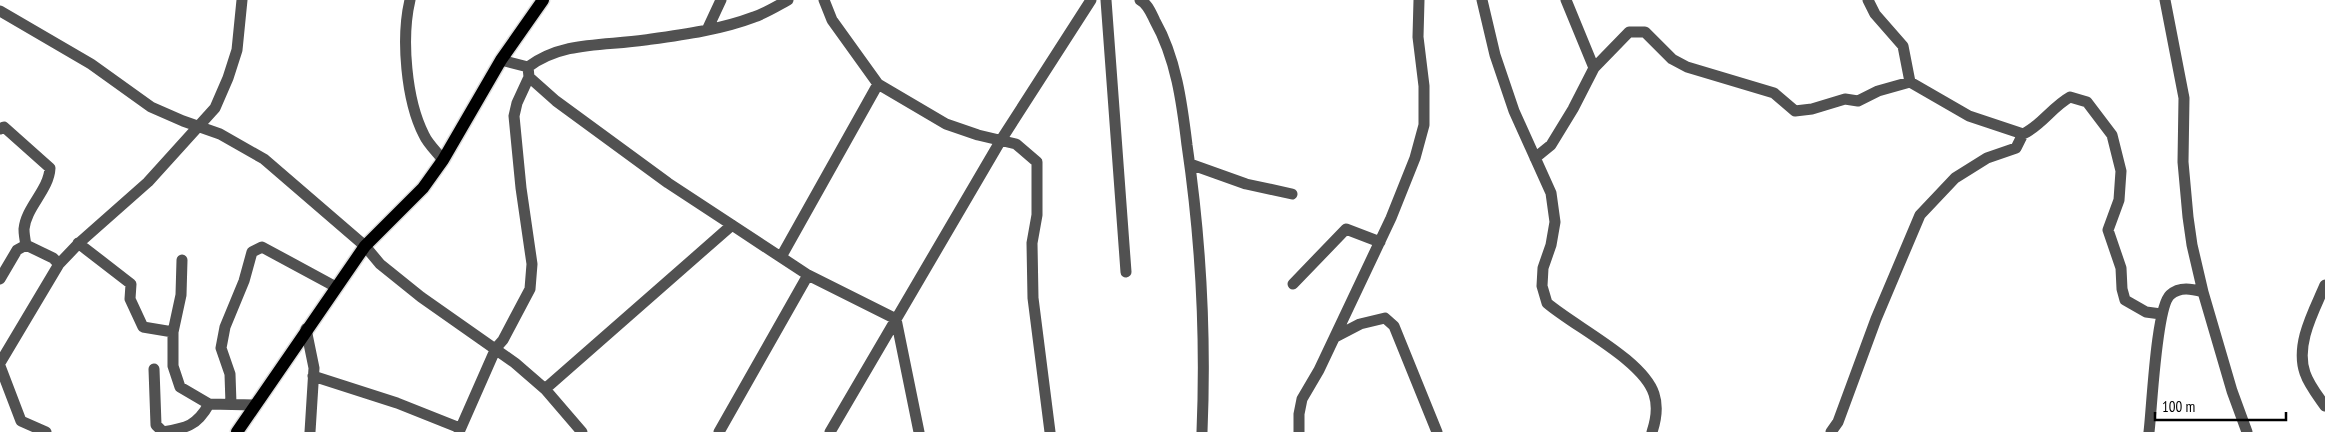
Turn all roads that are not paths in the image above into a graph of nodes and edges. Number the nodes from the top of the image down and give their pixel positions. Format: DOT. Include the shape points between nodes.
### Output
graph roads {
  1 [pos="242,0"];
  2 [pos="410,0"];
  3 [pos="543,0"];
  4 [pos="721,0"];
  5 [pos="788,0"];
  6 [pos="824,0"];
  7 [pos="1090,0"];
  8 [pos="1106,0"];
  9 [pos="1140,0"];
  10 [pos="1419,0"];
  11 [pos="1482,0"];
  12 [pos="1566,0"];
  13 [pos="1868,0"];
  14 [pos="2165,0"];
  15 [pos="0,11"];
  16 [pos="707,30"];
  17 [pos="501,60"];
  18 [pos="1594,68"];
  19 [pos="528,72"];
  20 [pos="1910,82"];
  21 [pos="878,84"];
  22 [pos="198,126"];
  23 [pos="0,129"];
  24 [pos="2023,134"];
  25 [pos="1001,140"];
  26 [pos="1535,158"];
  27 [pos="443,160"];
  28 [pos="1190,164"];
  29 [pos="1292,194"];
  30 [pos="732,226"];
  31 [pos="1380,242"];
  32 [pos="78,244"];
  33 [pos="26,245"];
  34 [pos="365,246"];
  35 [pos="781,257"];
  36 [pos="182,260"];
  37 [pos="58,264"];
  38 [pos="1126,272"];
  39 [pos="808,275"];
  40 [pos="0,280"];
  41 [pos="1293,284"];
  42 [pos="2325,285"];
  43 [pos="336,287"];
  44 [pos="2203,292"];
  45 [pos="2161,314"];
  46 [pos="896,319"];
  47 [pos="306,329"];
  48 [pos="173,332"];
  49 [pos="1335,337"];
  50 [pos="496,348"];
  51 [pos="0,365"];
  52 [pos="154,369"];
  53 [pos="313,376"];
  54 [pos="545,389"];
  55 [pos="209,404"];
  56 [pos="232,404"];
  57 [pos="255,405"];
  58 [pos="2325,406"];
  59 [pos="460,430"];
  60 [pos="43,432"];
  61 [pos="237,432"];
  62 [pos="310,432"];
  63 [pos="582,432"];
  64 [pos="719,432"];
  65 [pos="830,432"];
  66 [pos="919,432"];
  67 [pos="1050,432"];
  68 [pos="1202,432"];
  69 [pos="1300,432"];
  70 [pos="1437,432"];
  71 [pos="1652,432"];
  72 [pos="1831,432"];
  73 [pos="2149,432"];
  74 [pos="2248,432"];
  1 -- 22 [label="street" via="237,50 228,78 215,108"];
  2 -- 27 [label="street" via="405,20 409,88 424,136"];
  3 -- 17 [label="main road"];
  4 -- 16 [label="street"];
  5 -- 16 [label="street" via="755,17"];
  6 -- 21 [label="street" via="832,20"];
  7 -- 25 [label="street"];
  8 -- 38 [label="street"];
  9 -- 28 [label="street" via="1161,31 1172,60"];
  10 -- 31 [label="street" via="1424,125 1415,158"];
  11 -- 26 [label="street" via="1495,55 1514,111"];
  12 -- 18 [label="street"];
  13 -- 20 [label="street" via="1875,14 1903,46"];
  14 -- 44 [label="street" via="2184,98 2183,162 2188,216"];
  15 -- 22 [label="street" via="92,64 151,107"];
  16 -- 19 [label="street" via="559,50 542,56"];
  17 -- 19 [label="street"];
  17 -- 27 [label="main road"];
  18 -- 20 [label="street" via="1629,32 1645,32 1672,59 1687,67 1774,93 1795,111 1845,99 1858,101 1878,91"];
  18 -- 26 [label="street" via="1551,146"];
  19 -- 30 [label="street" via="556,101"];
  19 -- 50 [label="street" via="514,116 532,264 530,289"];
  20 -- 24 [label="street" via="1969,116"];
  21 -- 25 [label="street" via="946,124 978,136"];
  21 -- 35 [label="street"];
  22 -- 32 [label="street" via="148,182"];
  22 -- 34 [label="street" via="220,134 264,159"];
  23 -- 33 [label="street" via="4,127 50,168 50,177 24,228"];
  24 -- 45 [label="street" via="2057,104 2070,97 2088,102 2101,117 2112,134 2121,171 2119,200 2108,230 2120,268 2122,289 2126,300 2146,312"];
  24 -- 72 [label="street" via="2016,148 1987,158 1956,178 1920,215 1876,319 1838,422"];
  25 -- 46 [label="street"];
  25 -- 67 [label="street" via="1016,144 1037,162 1037,215 1032,243 1033,298"];
  26 -- 71 [label="street" via="1550,193 1555,222 1543,268 1542,286 1547,303 1643,372 1654,394 1656,417"];
  27 -- 34 [label="main road" via="423,188"];
  28 -- 29 [label="street" via="1246,184"];
  28 -- 68 [label="street" via="1204,354"];
  30 -- 35 [label="street"];
  30 -- 54 [label="street"];
  31 -- 41 [label="street" via="1346,230"];
  31 -- 49 [label="street"];
  32 -- 37 [label="street"];
  32 -- 48 [label="street" via="131,284 130,299 143,327"];
  33 -- 37 [label="street" via="53,258"];
  33 -- 40 [label="street" via="17,250"];
  34 -- 43 [label="main road"];
  34 -- 50 [label="street" via="380,264 414,292"];
  35 -- 39 [label="street"];
  36 -- 48 [label="street" via="181,295"];
  37 -- 51 [label="street"];
  39 -- 46 [label="street"];
  39 -- 64 [label="street"];
  42 -- 58 [label="street" via="2303,344 2302,358 2305,373"];
  43 -- 47 [label="main road"];
  43 -- 56 [label="street" via="262,247 252,252 221,348 230,374"];
  44 -- 45 [label="street" via="2186,288 2170,296"];
  44 -- 74 [label="street" via="2232,391"];
  45 -- 73 [label="street"];
  46 -- 65 [label="street"];
  46 -- 66 [label="street"];
  47 -- 53 [label="street"];
  47 -- 57 [label="main road"];
  48 -- 55 [label="street" via="173,366 180,387"];
  49 -- 69 [label="street" via="1302,399"];
  49 -- 70 [label="street" via="1360,324 1386,318 1394,326"];
  50 -- 54 [label="street"];
  50 -- 59 [label="street"];
  51 -- 60 [label="street" via="21,421"];
  52 -- 55 [label="street" via="156,425 163,432 191,425 202,417"];
  53 -- 59 [label="street" via="397,403"];
  53 -- 62 [label="street"];
  54 -- 63 [label="street"];
  55 -- 56 [label="street"];
  56 -- 57 [label="street"];
  57 -- 61 [label="main road"];
}
